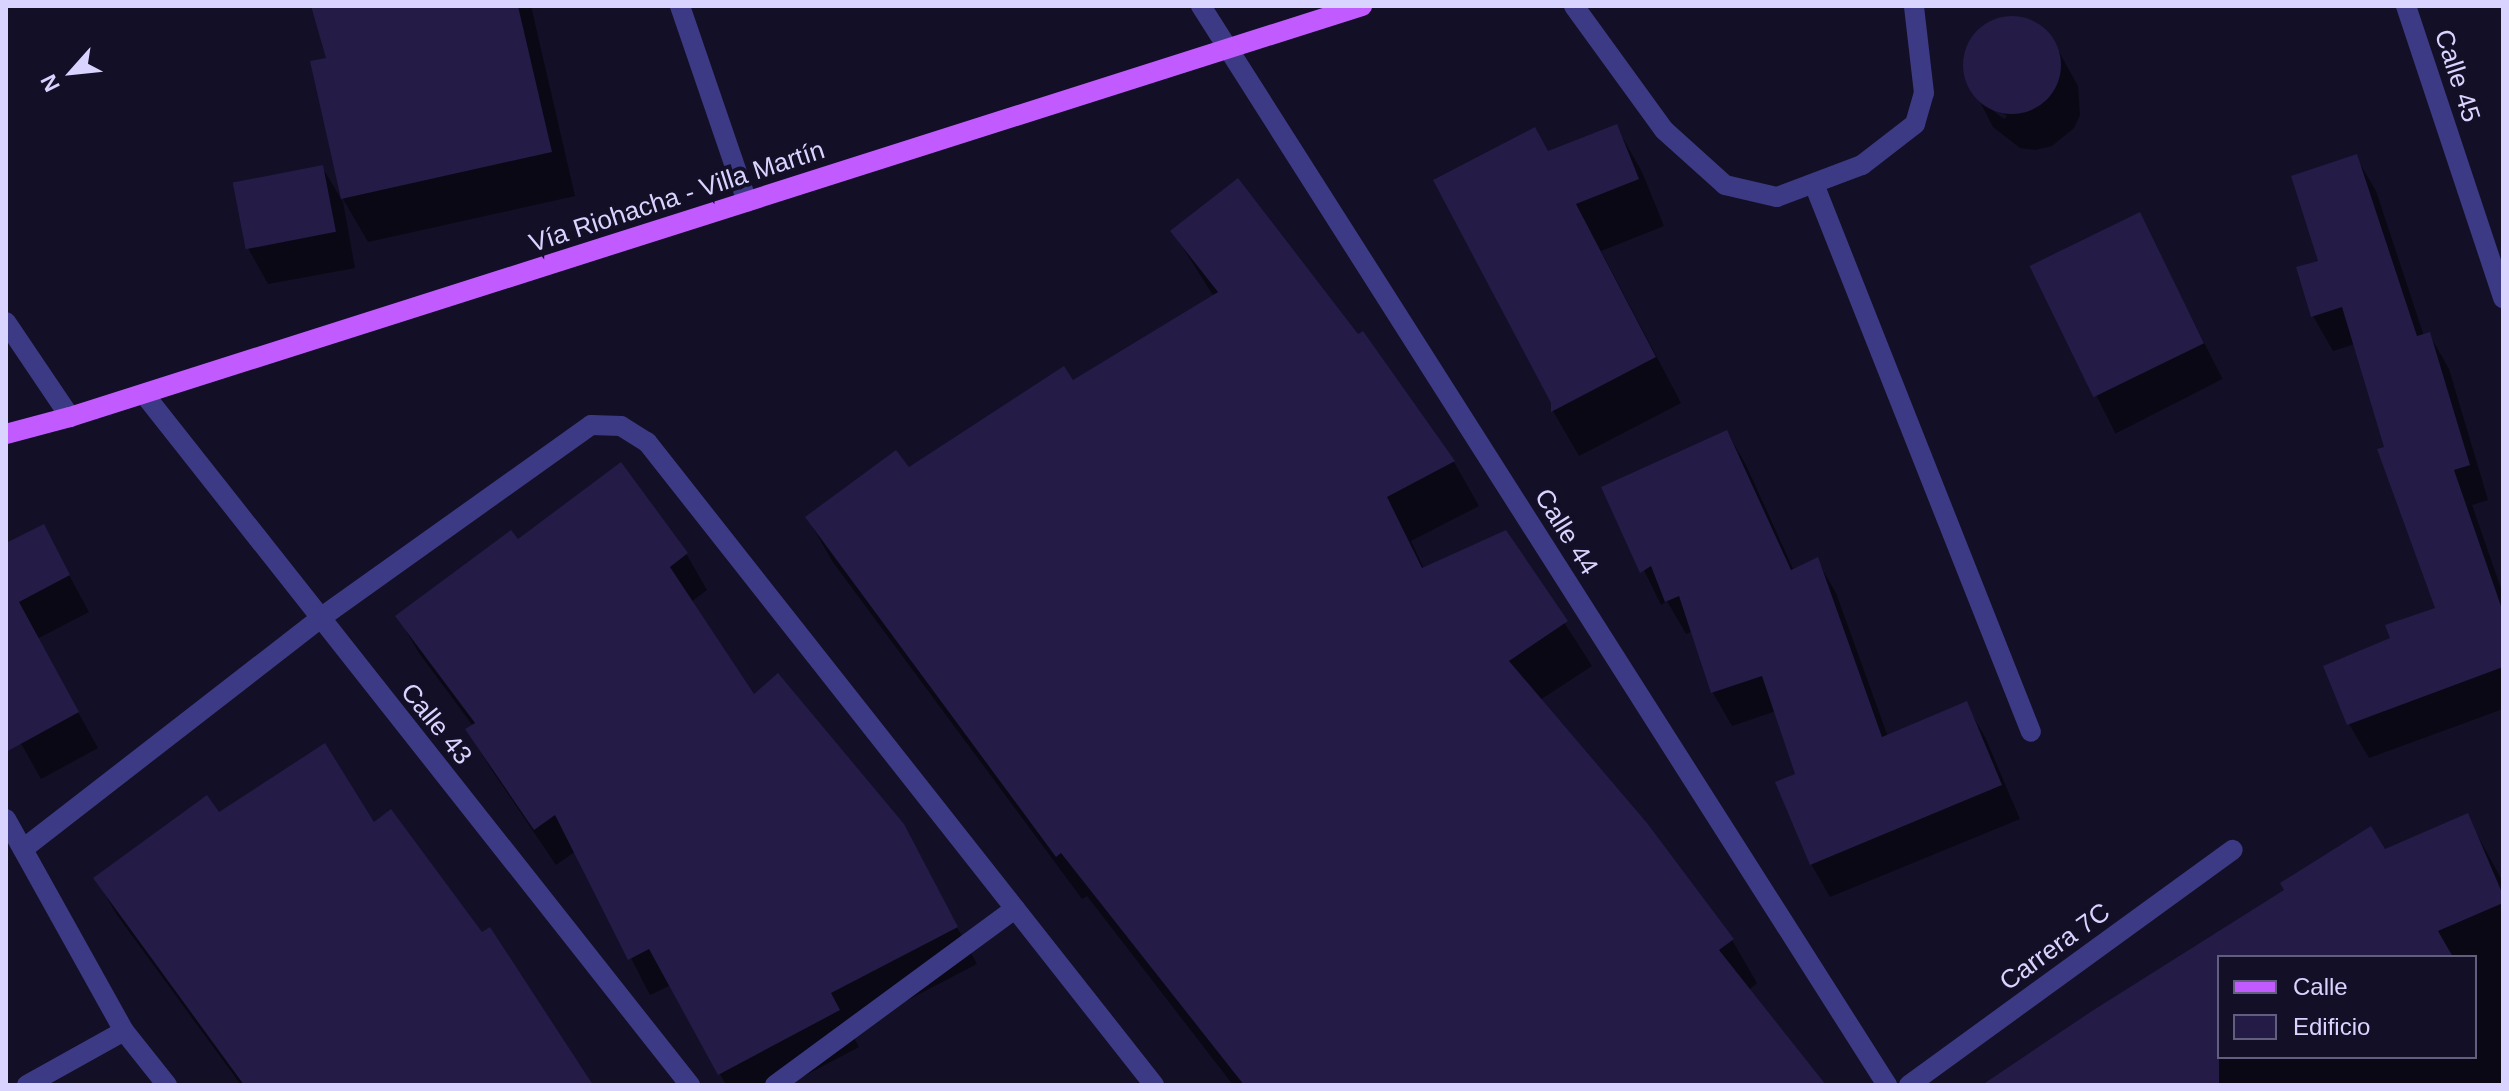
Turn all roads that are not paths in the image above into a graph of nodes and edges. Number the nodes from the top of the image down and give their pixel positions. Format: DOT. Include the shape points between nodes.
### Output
graph roads {
  1 [pos="680,6"];
  2 [pos="1201,6"];
  3 [pos="1362,6"];
  4 [pos="1574,6"];
  5 [pos="1914,6"];
  6 [pos="2406,6"];
  7 [pos="1228,49"];
  8 [pos="1814,184"];
  9 [pos="747,202"];
  10 [pos="2503,298"];
  11 [pos="6,322"];
  12 [pos="144,394"];
  13 [pos="70,417"];
  14 [pos="6,434"];
  15 [pos="319,619"];
  16 [pos="2031,732"];
  17 [pos="6,819"];
  18 [pos="23,849"];
  19 [pos="2233,850"];
  20 [pos="1015,909"];
  21 [pos="124,1031"];
  22 [pos="27,1085"];
  23 [pos="167,1085"];
  24 [pos="690,1085"];
  25 [pos="775,1085"];
  26 [pos="1154,1085"];
  27 [pos="1887,1085"];
  28 [pos="1909,1085"];
  1 -- 9 [label="street"];
  2 -- 7 [label="street, Calle 44"];
  3 -- 7 [label="main road, Vía Riohacha - Villa Martín"];
  4 -- 8 [label="street" via="1664,130 1725,185 1777,197"];
  5 -- 8 [label="street" via="1924,93 1915,124 1862,165"];
  6 -- 10 [label="street, Calle 45"];
  7 -- 9 [label="main road, Vía Riohacha - Villa Martín"];
  7 -- 27 [label="street, Calle 44"];
  8 -- 16 [label="street"];
  9 -- 12 [label="main road, Vía Riohacha - Villa Martín"];
  11 -- 13 [label="street"];
  12 -- 13 [label="main road, Vía Riohacha - Villa Martín"];
  12 -- 15 [label="street, Calle 43"];
  13 -- 14 [label="main road, Vía Riohacha - Villa Martín"];
  15 -- 18 [label="street"];
  15 -- 20 [label="street" via="591,425 621,426 647,442"];
  15 -- 24 [label="street, Calle 43"];
  17 -- 18 [label="street"];
  18 -- 21 [label="street"];
  19 -- 28 [label="street, Carrera 7C"];
  20 -- 25 [label="street"];
  20 -- 26 [label="street"];
  21 -- 22 [label="street"];
  21 -- 23 [label="street"];
}
